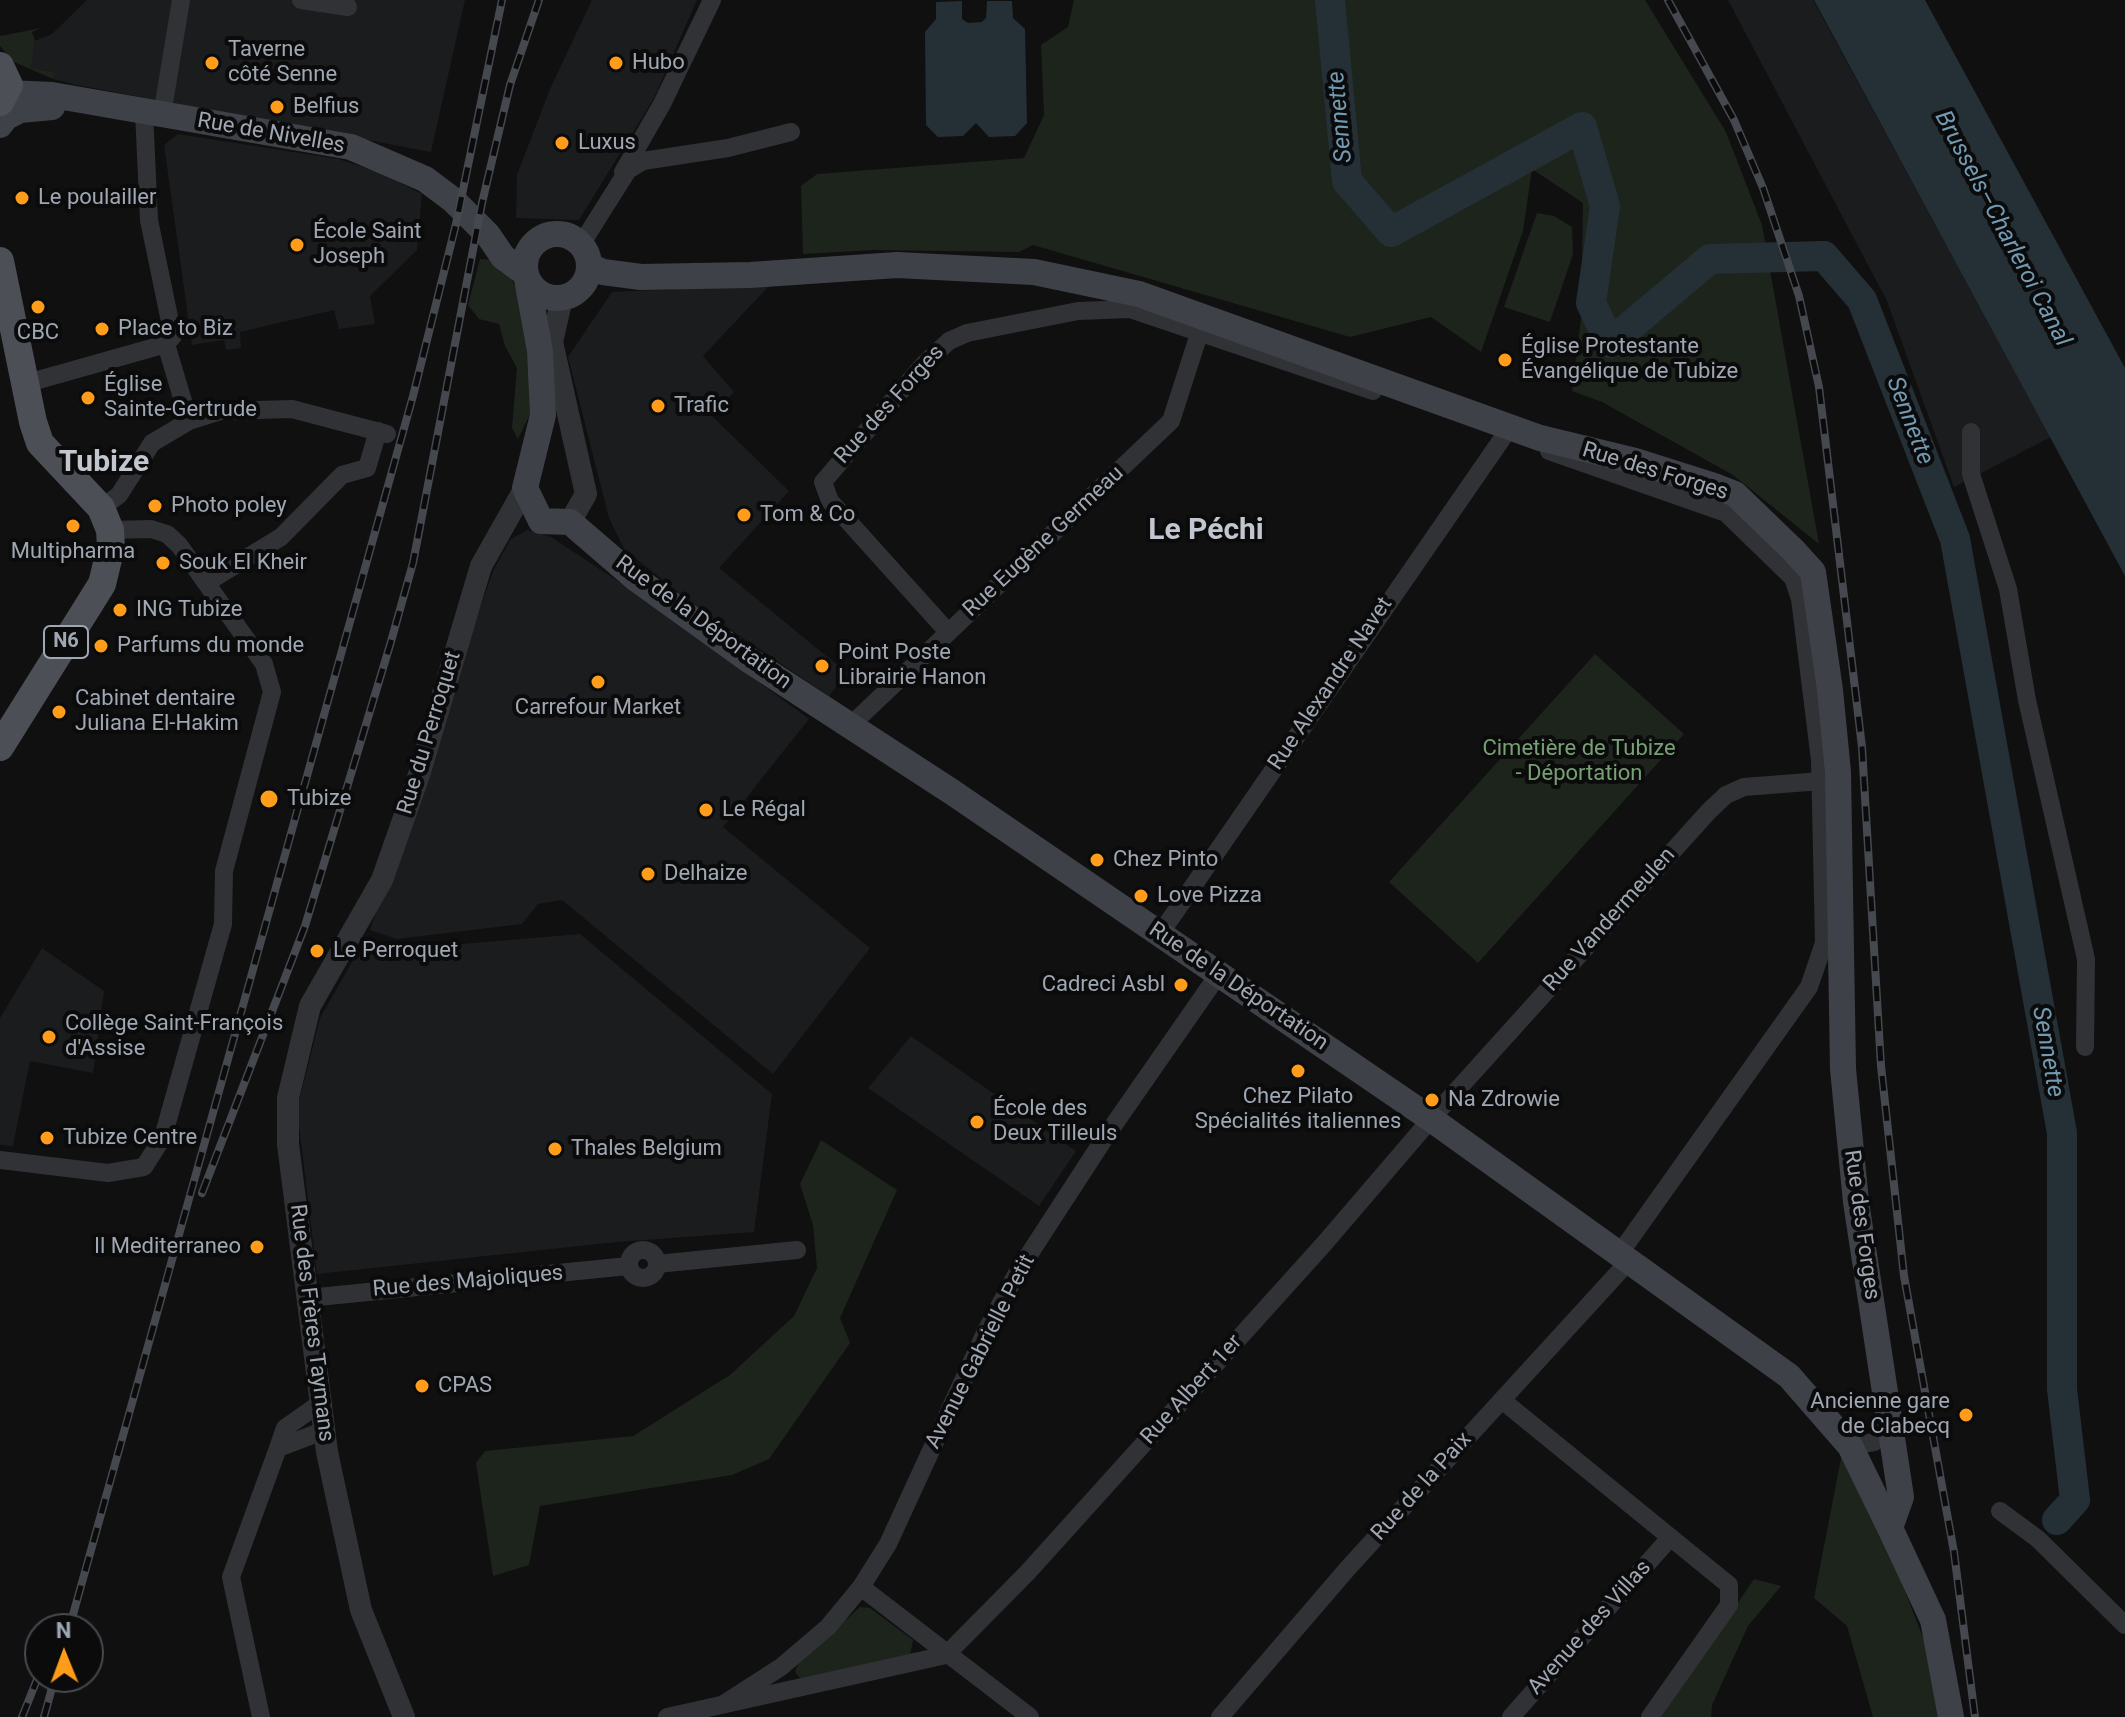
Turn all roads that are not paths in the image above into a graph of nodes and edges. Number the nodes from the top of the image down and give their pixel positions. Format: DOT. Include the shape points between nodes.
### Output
graph roads {
  1 [pos="181,0"];
  2 [pos="301,0"];
  3 [pos="712,0"];
  4 [pos="348,7"];
  5 [pos="3,83"];
  6 [pos="77,99"];
  7 [pos="153,114"];
  8 [pos="0,125"];
  9 [pos="791,132"];
  10 [pos="615,189"];
  11 [pos="488,235"];
  12 [pos="541,238"];
  13 [pos="586,255"];
  14 [pos="1,273"];
  15 [pos="526,276"];
  16 [pos="1139,294"];
  17 [pos="562,298"];
  18 [pos="1155,315"];
  19 [pos="1199,334"];
  20 [pos="166,344"];
  21 [pos="9,355"];
  22 [pos="24,384"];
  23 [pos="189,421"];
  24 [pos="1971,432"];
  25 [pos="1504,436"];
  26 [pos="525,488"];
  27 [pos="105,519"];
  28 [pos="541,521"];
  29 [pos="570,522"];
  30 [pos="501,531"];
  31 [pos="206,583"];
  32 [pos="948,632"];
  33 [pos="851,725"];
  34 [pos="0,747"];
  35 [pos="1821,781"];
  36 [pos="350,931"];
  37 [pos="1160,934"];
  38 [pos="1824,943"];
  39 [pos="1842,971"];
  40 [pos="1218,975"];
  41 [pos="2085,1047"];
  42 [pos="1431,1119"];
  43 [pos="0,1160"];
  44 [pos="797,1250"];
  45 [pos="1625,1257"];
  46 [pos="308,1298"];
  47 [pos="1503,1401"];
  48 [pos="319,1404"];
  49 [pos="1892,1430"];
  50 [pos="323,1431"];
  51 [pos="1850,1446"];
  52 [pos="278,1448"];
  53 [pos="2000,1511"];
  54 [pos="1890,1528"];
  55 [pos="1669,1539"];
  56 [pos="861,1587"];
  57 [pos="2125,1625"];
  58 [pos="946,1655"];
  59 [pos="722,1705"];
  60 [pos="261,1717"];
  61 [pos="404,1717"];
  62 [pos="667,1717"];
  63 [pos="1030,1717"];
  64 [pos="1220,1717"];
  65 [pos="1511,1717"];
  66 [pos="1650,1717"];
  67 [pos="1951,1717"];
  1 -- 7 [label="street"];
  2 -- 4 [label="street"];
  3 -- 10 [label="street"];
  5 -- 6 [label="main road, Rue de Nivelles"];
  6 -- 7 [label="main road, Rue de Nivelles"];
  6 -- 8 [label="main road" via="66,108 20,110"];
  7 -- 11 [label="main road, Rue de Nivelles" via="351,147 425,179"];
  7 -- 20 [label="street" via="149,220 173,336"];
  9 -- 10 [label="street" via="643,161 628,170"];
  10 -- 13 [label="street"];
  11 -- 12 [label="main road" via="521,241"];
  11 -- 15 [label="main road, Rue de Nivelles"];
  12 -- 13 [label="main road" via="563,234"];
  12 -- 15 [label="main road" via="527,253"];
  13 -- 16 [label="main road, Rue des Forges" via="603,272 641,277 897,265 1034,272"];
  13 -- 17 [label="main road" via="582,287"];
  14 -- 21 [label="main road"];
  15 -- 17 [label="main road" via="542,295"];
  15 -- 26 [label="main road" via="540,351 543,415"];
  16 -- 18 [label="street, Rue des Forges"];
  16 -- 39 [label="main road, Rue des Forges" via="1540,438 1635,461 1735,494 1784,541 1813,572 1818,595 1838,772"];
  17 -- 29 [label="street" via="552,342 586,494"];
  18 -- 19 [label="street, Rue des Forges"];
  18 -- 32 [label="street, Rue des Forges" via="1130,309 1078,311 949,341 828,474 824,491 830,501"];
  19 -- 25 [label="street, Rue des Forges"];
  19 -- 32 [label="street, Rue Eugène Germeau" via="1171,421"];
  20 -- 22 [label="street"];
  20 -- 23 [label="street"];
  21 -- 22 [label="main road"];
  22 -- 27 [label="main road" via="40,443"];
  23 -- 27 [label="street" via="152,443"];
  23 -- 31 [label="street" via="221,411 292,409 384,433 367,468 342,475 281,537"];
  24 -- 41 [label="street" via="1971,474 2008,589 2027,700 2086,959"];
  25 -- 35 [label="street, Rue des Forges" via="1726,513 1793,578 1800,599"];
  25 -- 37 [label="street, Rue Alexandre Navet"];
  26 -- 28 [label="main road"];
  26 -- 30 [label="street, Rue du Perroquet"];
  27 -- 31 [label="street" via="167,534"];
  27 -- 34 [label="main road, N6" via="109,565 102,584"];
  28 -- 29 [label="main road"];
  28 -- 30 [label="street" via="518,521"];
  29 -- 33 [label="main road, Rue de la Déportation" via="635,578"];
  30 -- 36 [label="street, Rue du Perroquet" via="481,566 382,880"];
  31 -- 43 [label="street" via="264,664 272,692 224,871 223,924 163,1137 144,1167 108,1173"];
  32 -- 33 [label="street, Rue Eugène Germeau"];
  33 -- 37 [label="main road, Rue de la Déportation"];
  35 -- 38 [label="street, Rue des Forges"];
  35 -- 42 [label="street, Rue Vandermeulen" via="1744,787 1718,803"];
  36 -- 46 [label="street, Rue des Frères Taymans" via="310,1006 288,1098 288,1144"];
  37 -- 40 [label="main road, Rue de la Déportation"];
  38 -- 39 [label="street"];
  38 -- 45 [label="street, Rue des Forges" via="1809,987"];
  39 -- 49 [label="main road, Rue des Forges" via="1849,1149"];
  40 -- 42 [label="main road, Rue de la Déportation"];
  40 -- 56 [label="street, Avenue Gabrielle Petit" via="1017,1273 888,1544"];
  42 -- 45 [label="main road, Rue de la Déportation"];
  42 -- 58 [label="street, Rue Albert 1er" via="1028,1572"];
  44 -- 46 [label="street, Rue des Majoliques" via="657,1264 644,1249 630,1256 628,1266"];
  45 -- 47 [label="street, Rue de la Paix"];
  45 -- 51 [label="main road, Rue de la Déportation" via="1789,1376"];
  46 -- 48 [label="street, Rue des Frères Taymans"];
  47 -- 55 [label="street, Avenue des Villas"];
  47 -- 64 [label="street, Rue de la Paix" via="1348,1568"];
  48 -- 50 [label="street, Rue des Frères Taymans"];
  48 -- 52 [label="street" via="285,1428"];
  49 -- 51 [label="street" via="1874,1442"];
  49 -- 54 [label="main road, Rue des Forges" via="1901,1497"];
  50 -- 52 [label="street"];
  50 -- 61 [label="street, Rue des Frères Taymans" via="361,1610"];
  51 -- 54 [label="main road, Rue de la Déportation"];
  52 -- 60 [label="street" via="231,1577"];
  53 -- 57 [label="street" via="2038,1539"];
  54 -- 67 [label="main road, Rue de la Déportation" via="1933,1620"];
  55 -- 65 [label="street, Avenue des Villas"];
  55 -- 66 [label="street, Avenue des Villas" via="1729,1585 1732,1594"];
  56 -- 58 [label="street"];
  56 -- 59 [label="street, Avenue Gabrielle Petit" via="828,1627 781,1667"];
  58 -- 59 [label="street"];
  58 -- 63 [label="street"];
  59 -- 62 [label="street"];
}
